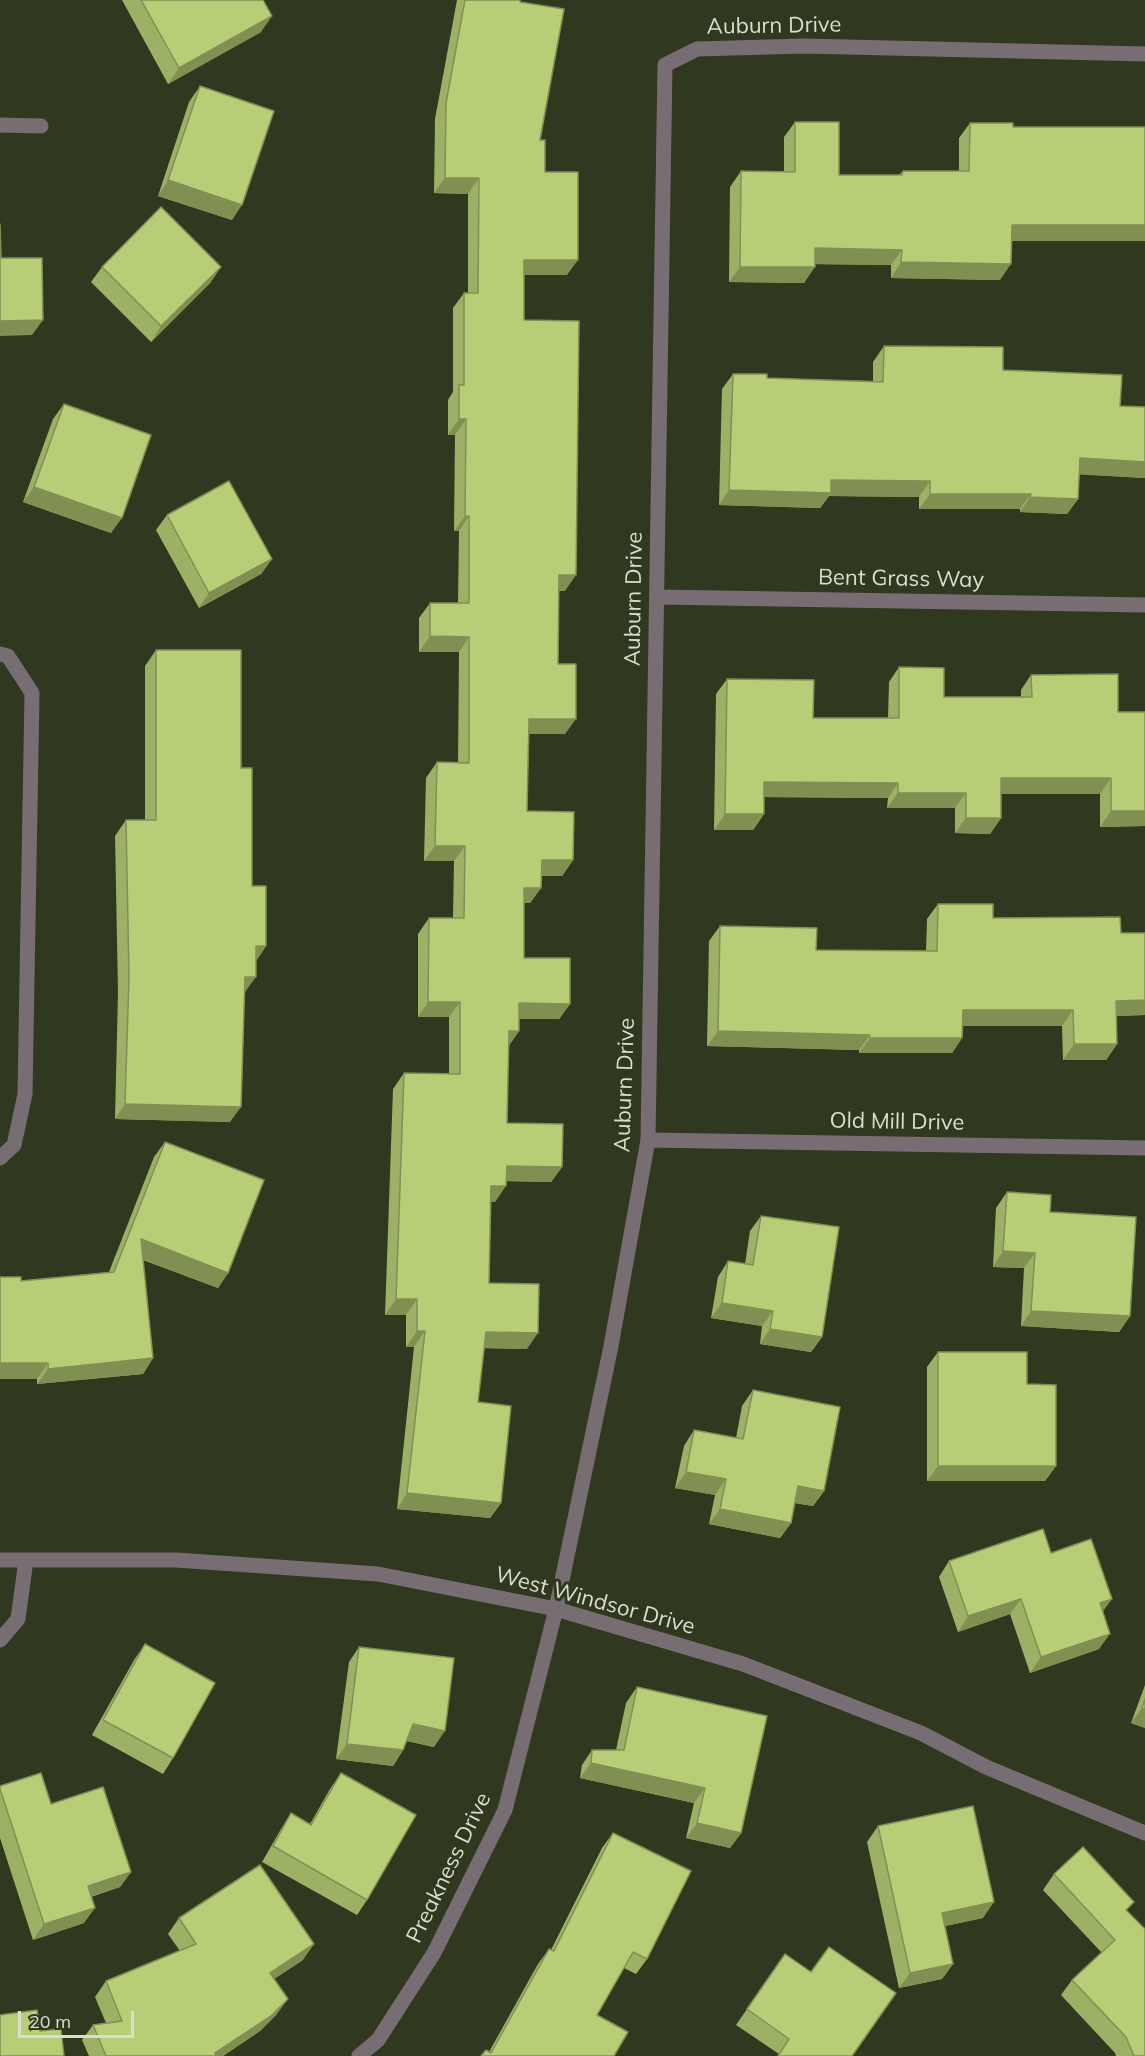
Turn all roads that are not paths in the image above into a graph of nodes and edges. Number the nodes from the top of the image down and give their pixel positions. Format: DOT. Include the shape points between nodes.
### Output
graph roads {
  1 [pos="1145,54"];
  2 [pos="0,125"];
  3 [pos="41,126"];
  4 [pos="657,597"];
  5 [pos="1145,605"];
  6 [pos="0,654"];
  7 [pos="648,1140"];
  8 [pos="1145,1148"];
  9 [pos="0,1158"];
  10 [pos="0,1560"];
  11 [pos="26,1560"];
  12 [pos="556,1609"];
  13 [pos="0,1640"];
  14 [pos="1145,1833"];
  15 [pos="359,2056"];
  1 -- 4 [label="street, Auburn Drive" via="804,46 697,49 665,65"];
  2 -- 3 [label="street"];
  4 -- 5 [label="street, Bent Grass Way"];
  4 -- 7 [label="street, Auburn Drive"];
  6 -- 9 [label="street" via="8,656 32,693 25,1094 14,1145"];
  7 -- 8 [label="street, Old Mill Drive"];
  7 -- 12 [label="street, Auburn Drive" via="611,1346"];
  10 -- 11 [label="street, West Windsor Drive"];
  11 -- 12 [label="street, West Windsor Drive" via="176,1560 378,1574"];
  11 -- 13 [label="street" via="18,1619"];
  12 -- 14 [label="street, West Windsor Drive" via="743,1664 921,1733 986,1767"];
  12 -- 15 [label="street, Preakness Drive" via="505,1810 434,1953 378,2040"];
}
